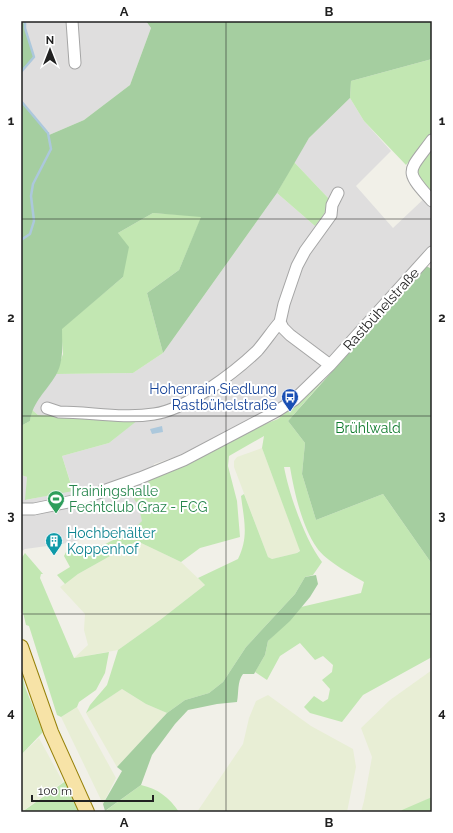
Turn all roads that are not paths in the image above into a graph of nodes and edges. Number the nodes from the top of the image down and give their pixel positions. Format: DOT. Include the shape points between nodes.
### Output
graph roads {
  1 [pos="72,21"];
  2 [pos="75,63"];
  3 [pos="432,140"];
  4 [pos="338,193"];
  5 [pos="432,201"];
  6 [pos="432,252"];
  7 [pos="280,322"];
  8 [pos="330,365"];
  9 [pos="47,408"];
  10 [pos="21,509"];
  11 [pos="21,647"];
  12 [pos="87,812"];
  1 -- 2 [label="street"];
  3 -- 5 [label="street" via="412,165 411,170 414,182"];
  4 -- 7 [label="street" via="332,205 331,215 297,266"];
  6 -- 8 [label="street, Rastbühelstraße"];
  7 -- 8 [label="street" via="290,335"];
  7 -- 9 [label="street" via="258,350 238,367 174,409 138,416 59,412"];
  8 -- 10 [label="street, Rastbühelstraße" via="294,400 184,460 78,500 34,509"];
  11 -- 12 [label="main road" via="51,732"];
}
